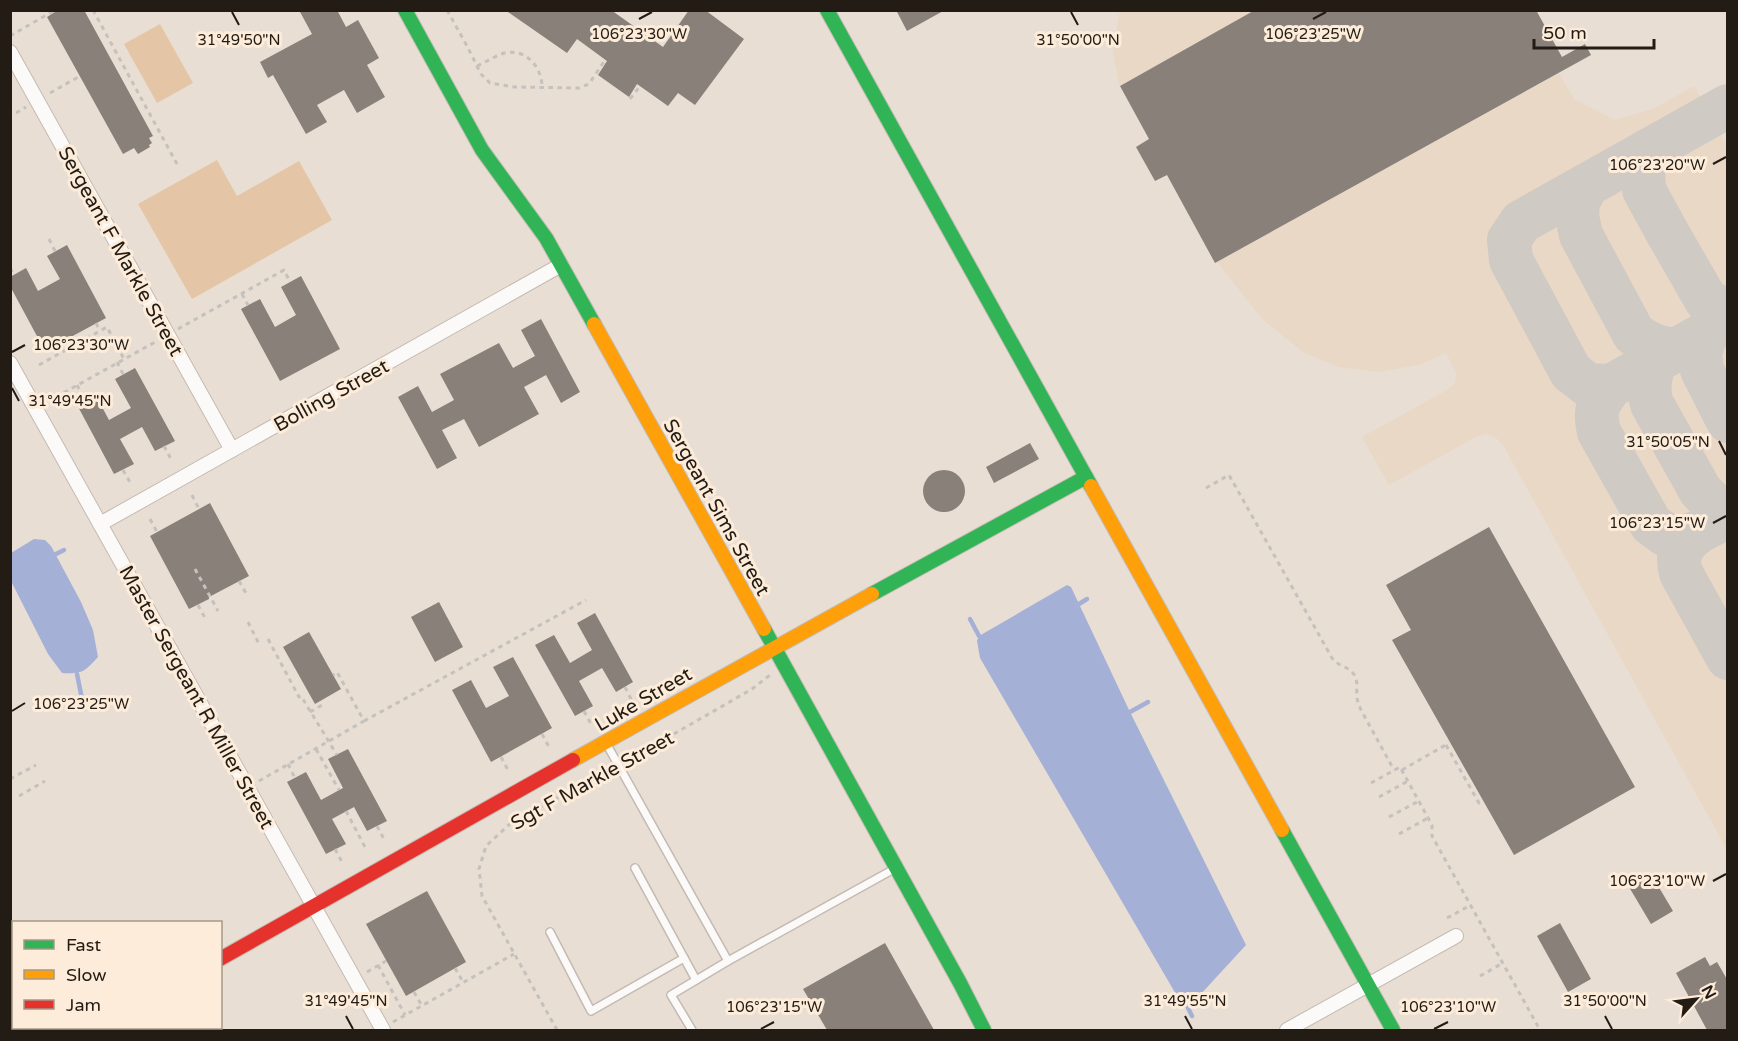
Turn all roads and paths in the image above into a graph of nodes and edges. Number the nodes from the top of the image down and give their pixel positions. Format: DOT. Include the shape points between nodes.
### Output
graph roads {
  1 [pos="55,10"];
  2 [pos="93,10"];
  3 [pos="405,10"];
  4 [pos="447,10"];
  5 [pos="827,10"];
  6 [pos="10,36"];
  7 [pos="10,52"];
  8 [pos="605,60"];
  9 [pos="477,66"];
  10 [pos="640,86"];
  11 [pos="542,87"];
  12 [pos="630,99"];
  13 [pos="177,164"];
  14 [pos="49,238"];
  15 [pos="56,251"];
  16 [pos="561,265"];
  17 [pos="10,268"];
  18 [pos="284,270"];
  19 [pos="14,275"];
  20 [pos="290,282"];
  21 [pos="242,294"];
  22 [pos="248,305"];
  23 [pos="96,323"];
  24 [pos="100,331"];
  25 [pos="55,346"];
  26 [pos="59,354"];
  27 [pos="124,359"];
  28 [pos="10,363"];
  29 [pos="117,363"];
  30 [pos="39,365"];
  31 [pos="123,374"];
  32 [pos="76,385"];
  33 [pos="83,397"];
  34 [pos="164,446"];
  35 [pos="232,450"];
  36 [pos="172,461"];
  37 [pos="123,470"];
  38 [pos="1086,477"];
  39 [pos="131,484"];
  40 [pos="1206,488"];
  41 [pos="192,495"];
  42 [pos="199,509"];
  43 [pos="150,519"];
  44 [pos="100,524"];
  45 [pos="157,532"];
  46 [pos="195,568"];
  47 [pos="239,581"];
  48 [pos="247,595"];
  49 [pos="586,600"];
  50 [pos="198,605"];
  51 [pos="218,611"];
  52 [pos="205,618"];
  53 [pos="248,622"];
  54 [pos="268,639"];
  55 [pos="259,644"];
  56 [pos="773,648"];
  57 [pos="784,668"];
  58 [pos="333,675"];
  59 [pos="625,687"];
  60 [pos="321,701"];
  61 [pos="633,703"];
  62 [pos="584,711"];
  63 [pos="310,712"];
  64 [pos="364,722"];
  65 [pos="592,726"];
  66 [pos="542,734"];
  67 [pos="328,742"];
  68 [pos="606,743"];
  69 [pos="316,749"];
  70 [pos="550,749"];
  71 [pos="337,755"];
  72 [pos="501,757"];
  73 [pos="1461,761"];
  74 [pos="288,764"];
  75 [pos="1456,764"];
  76 [pos="36,765"];
  77 [pos="618,766"];
  78 [pos="1394,770"];
  79 [pos="1402,770"];
  80 [pos="509,772"];
  81 [pos="295,778"];
  82 [pos="10,779"];
  83 [pos="1471,780"];
  84 [pos="45,781"];
  85 [pos="1408,781"];
  86 [pos="1467,782"];
  87 [pos="1371,783"];
  88 [pos="247,788"];
  89 [pos="1476,788"];
  90 [pos="339,790"];
  91 [pos="1471,790"];
  92 [pos="19,796"];
  93 [pos="1378,797"];
  94 [pos="1419,801"];
  95 [pos="1483,801"];
  96 [pos="346,811"];
  97 [pos="1389,817"];
  98 [pos="1428,818"];
  99 [pos="376,826"];
  100 [pos="1399,834"];
  101 [pos="385,841"];
  102 [pos="335,849"];
  103 [pos="367,851"];
  104 [pos="343,864"];
  105 [pos="635,868"];
  106 [pos="896,868"];
  107 [pos="1471,905"];
  108 [pos="314,907"];
  109 [pos="1447,918"];
  110 [pos="550,932"];
  111 [pos="1456,936"];
  112 [pos="514,954"];
  113 [pos="222,958"];
  114 [pos="684,958"];
  115 [pos="386,961"];
  116 [pos="728,961"];
  117 [pos="1503,963"];
  118 [pos="378,965"];
  119 [pos="456,970"];
  120 [pos="1480,976"];
  121 [pos="354,979"];
  122 [pos="696,980"];
  123 [pos="463,982"];
  124 [pos="1368,985"];
  125 [pos="414,992"];
  126 [pos="422,1006"];
  127 [pos="405,1015"];
  128 [pos="382,1029"];
  129 [pos="557,1030"];
  130 [pos="692,1030"];
  131 [pos="984,1030"];
  132 [pos="1287,1030"];
  133 [pos="1393,1030"];
  134 [pos="1540,1030"];
  1 -- 6 [label="path"];
  2 -- 13 [label="path"];
  3 -- 16 [label="street, Sergeant Sims Street" via="482,150 529,213"];
  4 -- 9 [label="path"];
  5 -- 38 [label="street"];
  7 -- 35 [label="street, Sergeant F Markle Street"];
  8 -- 11 [label="path" via="585,86"];
  9 -- 11 [label="path" via="490,82"];
  9 -- 11 [label="path" via="502,54 520,53 535,64"];
  10 -- 12 [label="path"];
  14 -- 15 [label="path"];
  16 -- 35 [label="street, Bolling Street"];
  16 -- 56 [label="street, Sergeant Sims Street"];
  17 -- 19 [label="path"];
  18 -- 20 [label="path"];
  21 -- 22 [label="path"];
  23 -- 24 [label="path"];
  24 -- 26 [label="path"];
  24 -- 27 [label="path" via="107,327"];
  25 -- 26 [label="path"];
  26 -- 30 [label="path"];
  28 -- 44 [label="street, Master Sergeant R Miller Street"];
  29 -- 31 [label="path"];
  32 -- 33 [label="path"];
  34 -- 36 [label="path"];
  35 -- 44 [label="street, Bolling Street"];
  37 -- 39 [label="path"];
  38 -- 56 [label="street, Luke Street"];
  38 -- 124 [label="street"];
  40 -- 78 [label="path" via="1229,475 1332,658 1352,672 1361,710"];
  41 -- 42 [label="path"];
  43 -- 45 [label="path"];
  44 -- 88 [label="street, Master Sergeant R Miller Street"];
  46 -- 51 [label="path"];
  47 -- 48 [label="path"];
  49 -- 64 [label="path"];
  50 -- 52 [label="path"];
  53 -- 55 [label="path"];
  54 -- 63 [label="path"];
  56 -- 57 [label="street, Sergeant Sims Street"];
  56 -- 68 [label="street, Luke Street"];
  57 -- 77 [label="path, Sgt F Markle Street"];
  57 -- 106 [label="street, Sergeant Sims Street"];
  58 -- 64 [label="path" via="337,672"];
  59 -- 61 [label="path"];
  60 -- 63 [label="path" via="322,705"];
  62 -- 65 [label="path"];
  63 -- 67 [label="path"];
  64 -- 67 [label="path"];
  66 -- 70 [label="path"];
  67 -- 69 [label="path"];
  67 -- 71 [label="path"];
  68 -- 77 [label="lane"];
  68 -- 108 [label="street, Luke Street"];
  69 -- 74 [label="path"];
  69 -- 90 [label="path"];
  72 -- 80 [label="path"];
  73 -- 75 [label="path"];
  74 -- 81 [label="path"];
  74 -- 88 [label="path"];
  75 -- 79 [label="path" via="1447,744"];
  75 -- 86 [label="path"];
  76 -- 82 [label="path"];
  77 -- 112 [label="path, Sgt F Markle Street" via="512,822 486,846 479,869 482,896"];
  77 -- 116 [label="lane"];
  78 -- 79 [label="path"];
  78 -- 87 [label="path"];
  79 -- 85 [label="path"];
  83 -- 86 [label="path"];
  84 -- 92 [label="path"];
  85 -- 93 [label="path"];
  85 -- 94 [label="path"];
  86 -- 91 [label="path"];
  88 -- 108 [label="street, Master Sergeant R Miller Street"];
  89 -- 91 [label="path"];
  91 -- 95 [label="path" via="1479,803"];
  94 -- 97 [label="path"];
  94 -- 98 [label="path"];
  96 -- 103 [label="path"];
  98 -- 100 [label="path"];
  98 -- 107 [label="path" via="1432,836"];
  99 -- 101 [label="path"];
  102 -- 104 [label="path"];
  105 -- 114 [label="lane"];
  106 -- 116 [label="lane"];
  106 -- 131 [label="street, Sergeant Sims Street"];
  107 -- 109 [label="path"];
  107 -- 117 [label="path"];
  108 -- 113 [label="street, Luke Street"];
  108 -- 121 [label="street, Master Sergeant R Miller Street"];
  110 -- 114 [label="lane" via="591,1011"];
  111 -- 124 [label="street"];
  112 -- 123 [label="path"];
  112 -- 129 [label="path, Sgt F Markle Street"];
  114 -- 122 [label="lane"];
  115 -- 118 [label="path"];
  116 -- 122 [label="lane"];
  117 -- 120 [label="path"];
  117 -- 134 [label="path"];
  118 -- 121 [label="path"];
  118 -- 127 [label="path"];
  119 -- 123 [label="path"];
  121 -- 128 [label="street, Master Sergeant R Miller Street"];
  122 -- 130 [label="lane" via="671,995"];
  123 -- 126 [label="path"];
  124 -- 132 [label="street"];
  124 -- 133 [label="street"];
  125 -- 126 [label="path"];
  126 -- 127 [label="path"];
  127 -- 128 [label="path"];
}
